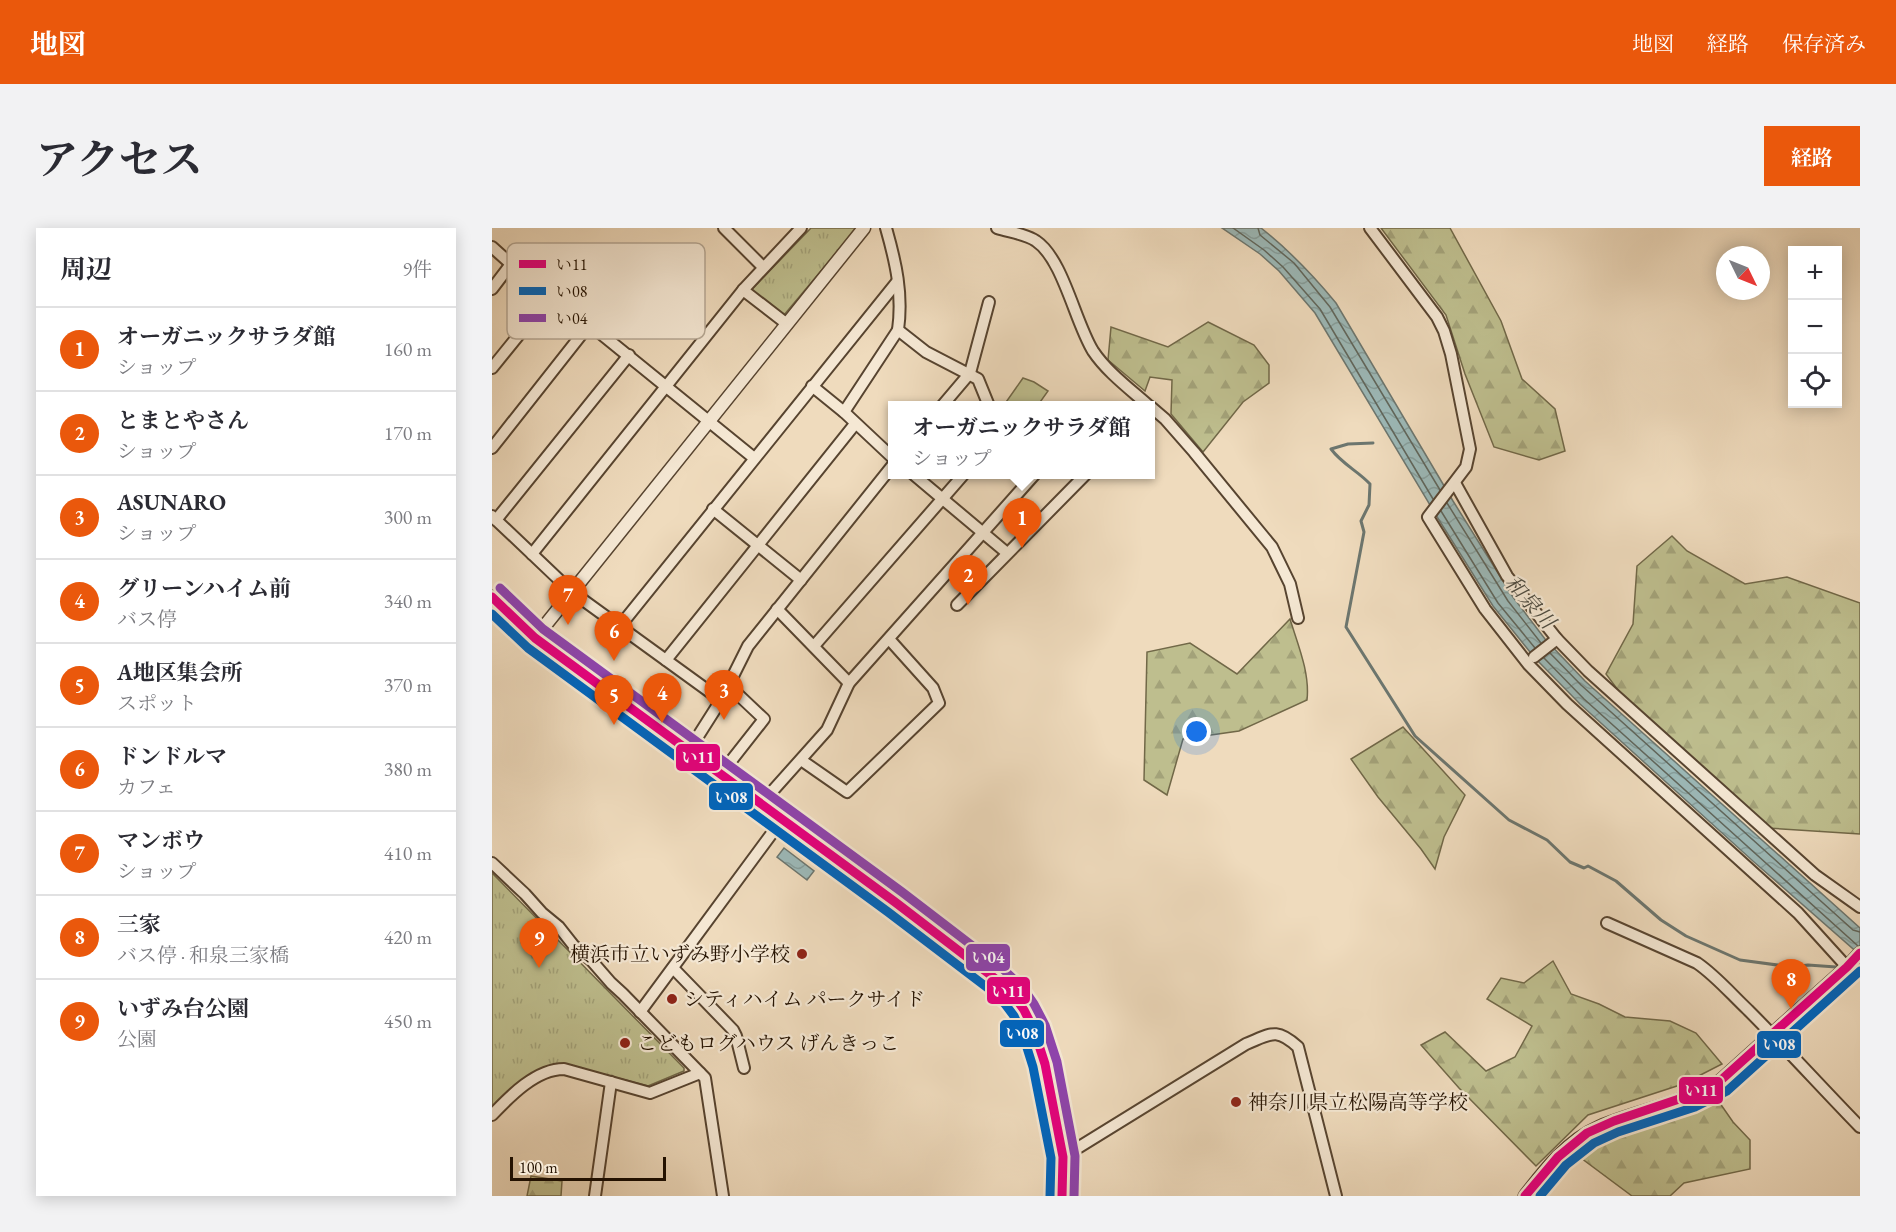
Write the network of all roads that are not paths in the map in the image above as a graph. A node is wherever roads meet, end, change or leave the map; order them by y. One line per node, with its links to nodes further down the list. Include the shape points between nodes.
1 (724, 228): 9 (street)
2 (801, 228): 9 (street)
3 (864, 228): 15 (street)
4 (886, 228): 11 (street, via 896,261)
5 (997, 228): 29 (street, via 1036,240 1048,252 1093,350)
6 (1370, 228): 42 (street, via 1444,331 1470,449 1466,467)
7 (492, 247): 8 (street)
8 (507, 260)
9 (763, 267): 13 (street)
10 (507, 269): 12 (street)
11 (897, 282): 16 (street, via 901,299); 26 (street)
12 (492, 289)
13 (742, 290): 15 (street); 17 (street)
14 (989, 302): 24 (street)
15 (787, 324): 32 (street)
16 (898, 330): 24 (street, via 926,352); 31 (street)
17 (705, 337)
18 (516, 339): 23 (street)
19 (578, 339): 34 (street)
20 (608, 339): 22 (street)
21 (704, 339): 25 (street)
22 (629, 355): 25 (street); 45 (street)
23 (492, 368)
24 (970, 373): 27 (street); 28 (street, via 978,378)
25 (667, 386): 32 (street); 49 (street)
26 (812, 386): 31 (street); 36 (street)
27 (946, 401)
28 (987, 401)
29 (1145, 401)
30 (1155, 410): 55 (street, via 1272,547 1290,584)
31 (844, 412): 33 (street)
32 (710, 421): 36 (street); 51 (street)
33 (855, 424): 35 (street); 47 (street)
34 (492, 448)
35 (888, 454)
36 (754, 458): 44 (street)
37 (888, 471): 50 (street)
38 (919, 479): 43 (street)
39 (960, 479): 43 (street)
40 (1031, 479): 46 (street)
41 (1081, 479): 48 (street)
42 (1450, 489): 59 (street); 75 (street, via 1428,517 1485,609 1528,664 1798,913)
43 (944, 499): 46 (street); 60 (street)
44 (713, 509): 47 (street); 56 (street)
45 (494, 518): 49 (street)
46 (984, 533): 48 (street); 58 (street)
47 (759, 545): 50 (street); 62 (street)
48 (1007, 553): 53 (street)
49 (532, 554): 51 (street)
50 (801, 580): 54 (street)
51 (572, 592): 56 (street); 57 (street)
52 (492, 597): 57 (street)
53 (957, 605)
54 (777, 609): 60 (street); 64 (street, via 748,646)
55 (1298, 618)
56 (620, 626): 62 (street)
57 (535, 638): 66 (street)
58 (889, 639): 63 (street); 67 (street, via 933,688 939,703 847,792)
59 (1553, 641): 61 (street); 72 (street, via 1815,875)
60 (814, 646): 63 (street)
61 (1534, 657)
62 (666, 660): 65 (street)
63 (849, 683): 67 (street, via 827,730)
64 (729, 686): 65 (street); 68 (street, via 764,719)
65 (721, 700): 66 (street)
66 (688, 752): 68 (street)
67 (801, 760): 69 (street)
68 (720, 775): 69 (street)
69 (760, 805): 70 (street)
70 (781, 820): 76 (street); 84 (street, via 895,902 1014,996 1034,1030 1045,1064)
71 (492, 863): 77 (street)
72 (1860, 907)
73 (1607, 923): 78 (street, via 1697,963)
74 (1859, 954): 75 (street)
75 (1847, 967): 78 (street)
76 (673, 968): 77 (street); 79 (street, via 733,1030)
77 (640, 1012): 80 (street)
78 (1772, 1034): 83 (street); 89 (street, via 1720,1081 1702,1092 1598,1128 1581,1138 1551,1162)
79 (744, 1068)
80 (700, 1073): 81 (street, via 650,1093); 86 (street, via 705,1078)
81 (611, 1082): 82 (street, via 553,1069 521,1087); 85 (street)
82 (492, 1115)
83 (1860, 1127)
84 (1063, 1157): 87 (street); 88 (street, via 1246,1044 1272,1034 1285,1036 1298,1047)
85 (595, 1196)
86 (723, 1196)
87 (1062, 1196)
88 (1336, 1196)
89 (1525, 1196)

